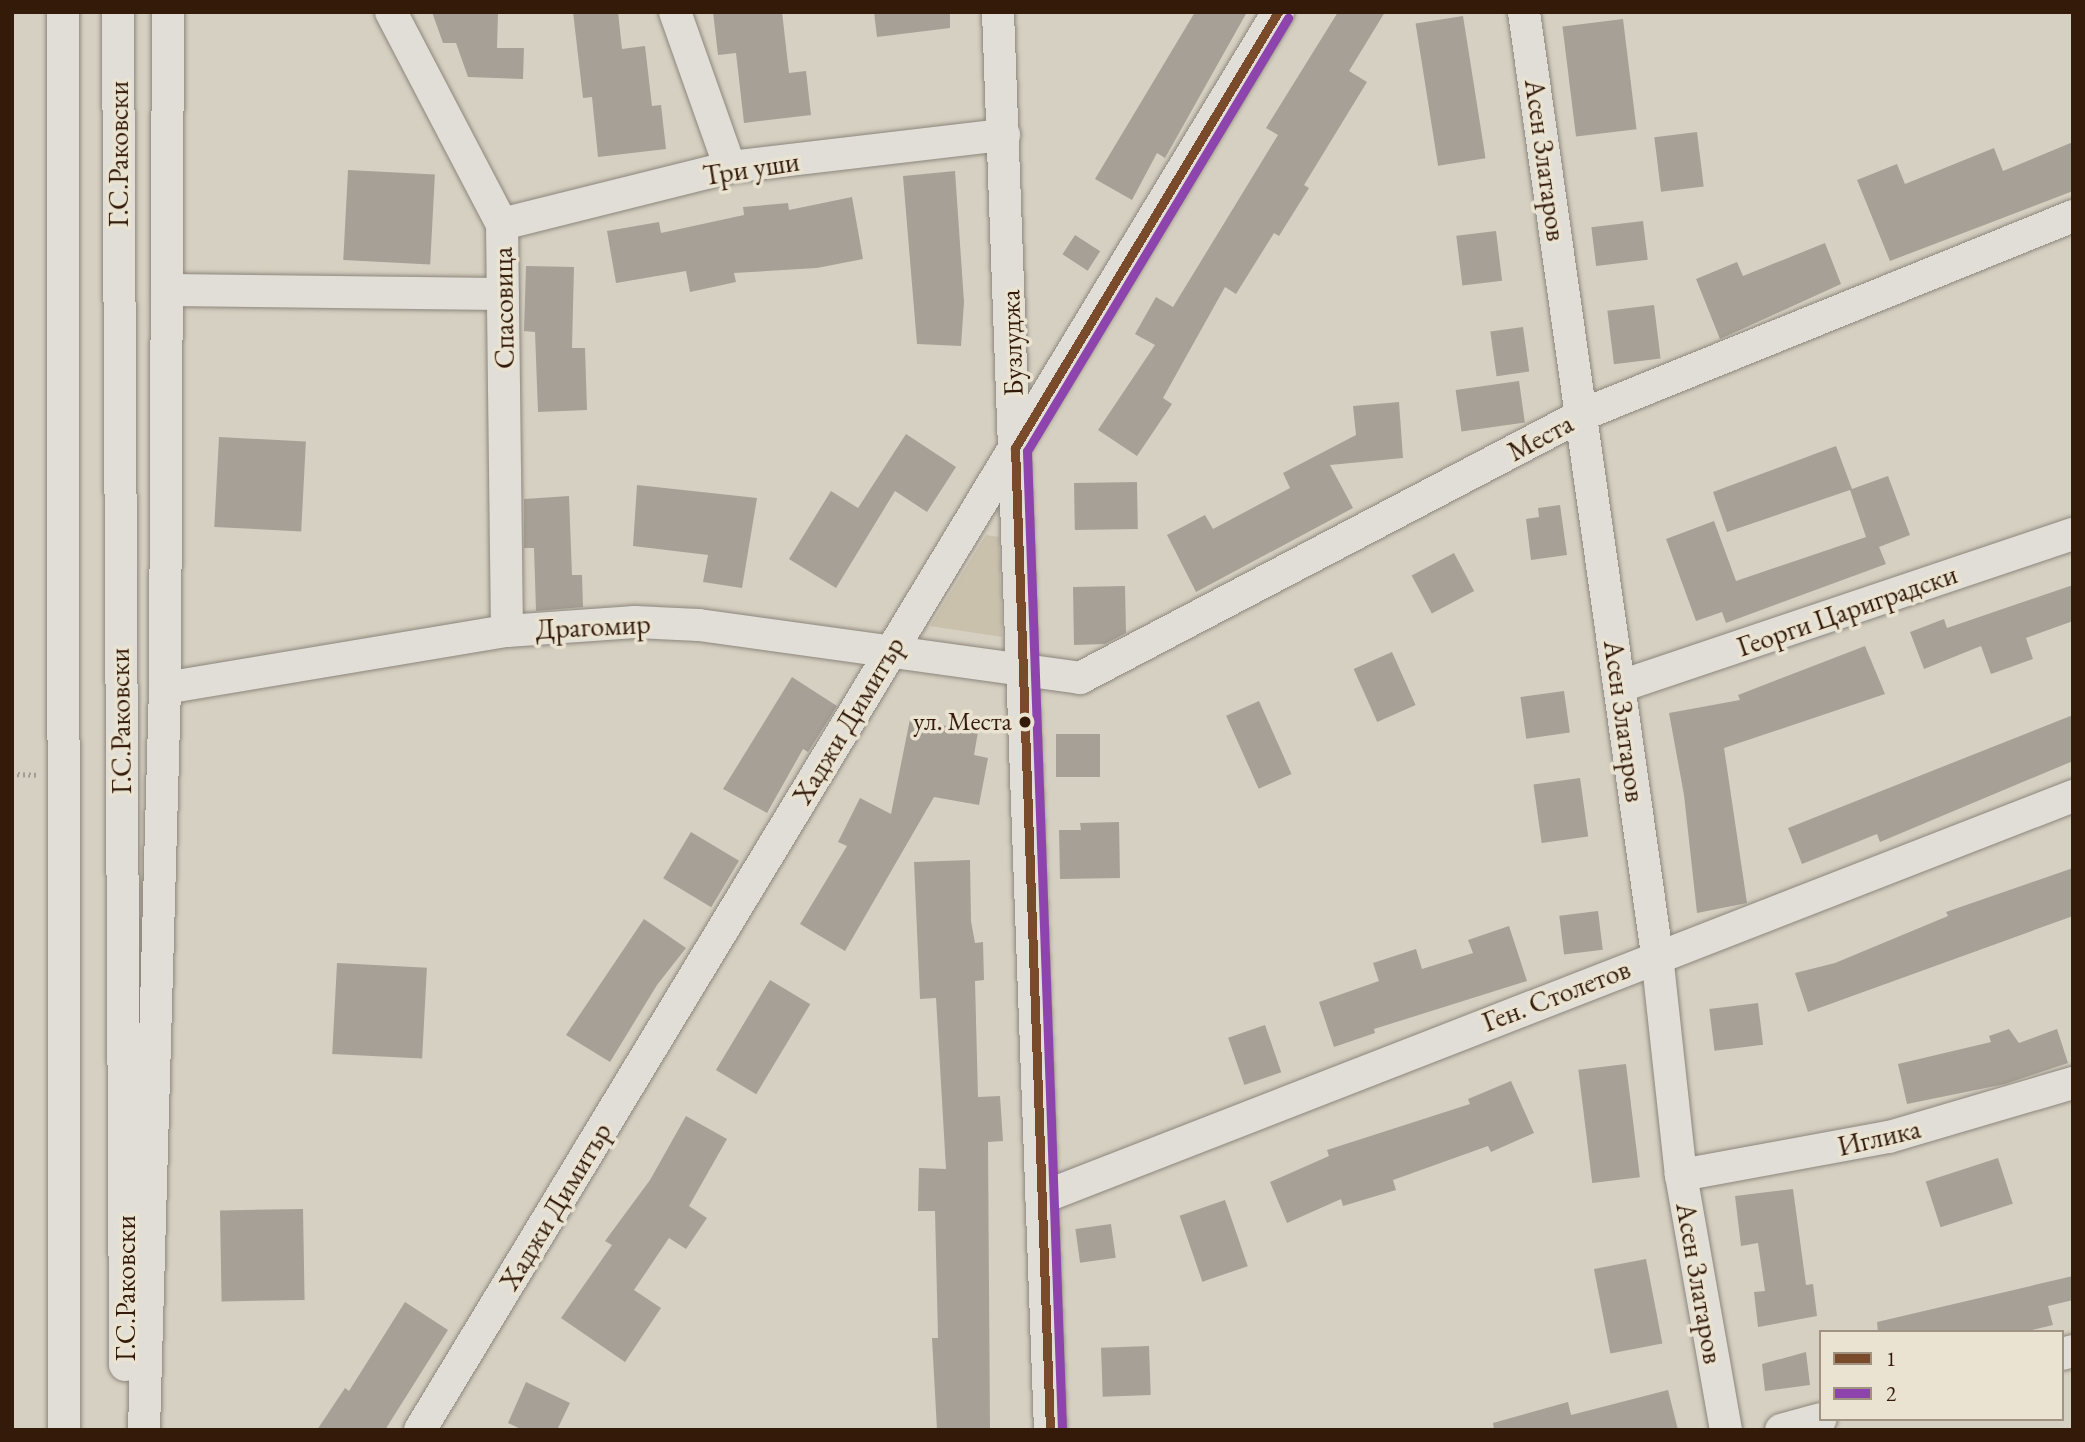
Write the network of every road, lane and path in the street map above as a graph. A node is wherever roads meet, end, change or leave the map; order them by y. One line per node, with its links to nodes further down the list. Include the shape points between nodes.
1 (63, 12): 31 (street, Г.С.Раковски)
2 (118, 12): 32 (street, Г.С.Раковски)
3 (168, 12): 13 (street)
4 (391, 12): 12 (street, Спасовица)
5 (675, 12): 10 (street)
6 (998, 12): 9 (street, Бузлуджа)
7 (1278, 12): 16 (street, Хаджи Димитър)
8 (1524, 12): 15 (street, Асен Златаров)
9 (1004, 135): 10 (street, Три уши); 16 (street, Бузлуджа)
10 (730, 167): 12 (street, Три уши)
11 (2073, 216): 15 (street, Места)
12 (502, 224): 14 (street, Спасовица)
13 (167, 290): 14 (street); 22 (street)
14 (503, 294): 18 (street, Спасовица)
15 (1584, 415): 20 (street, Места, via 1080,678); 21 (street, Асен Златаров)
16 (1015, 447): 19 (street, Хаджи Димитър); 20 (street, Бузлуджа)
17 (2073, 534): 21 (street, Георги Цариградски)
18 (507, 631): 19 (street, Драгомир, via 635,622 699,625); 22 (street, Драгомир)
19 (890, 651): 20 (street, Драгомир); 34 (street, Хаджи Димитър)
20 (1022, 669): 29 (street, Бузлуджа)
21 (1621, 686): 26 (street, Асен Златаров)
22 (165, 688): 33 (street)
23 (12, 774): 24 (path)
24 (23, 774)
25 (2073, 796): 26 (street, Ген. Столетов)
26 (1657, 955): 28 (street, Асен Златаров); 29 (street, Ген. Столетов)
27 (2073, 1083): 28 (street, Иглика, via 1889,1137)
28 (1681, 1175): 36 (street, Асен Златаров)
29 (1041, 1198): 35 (street, Бузлуджа)
30 (1819, 1420): 37 (street)
31 (64, 1430)
32 (126, 1430)
33 (144, 1430)
34 (420, 1430)
35 (1050, 1430)
36 (1726, 1430)
37 (1781, 1430)

